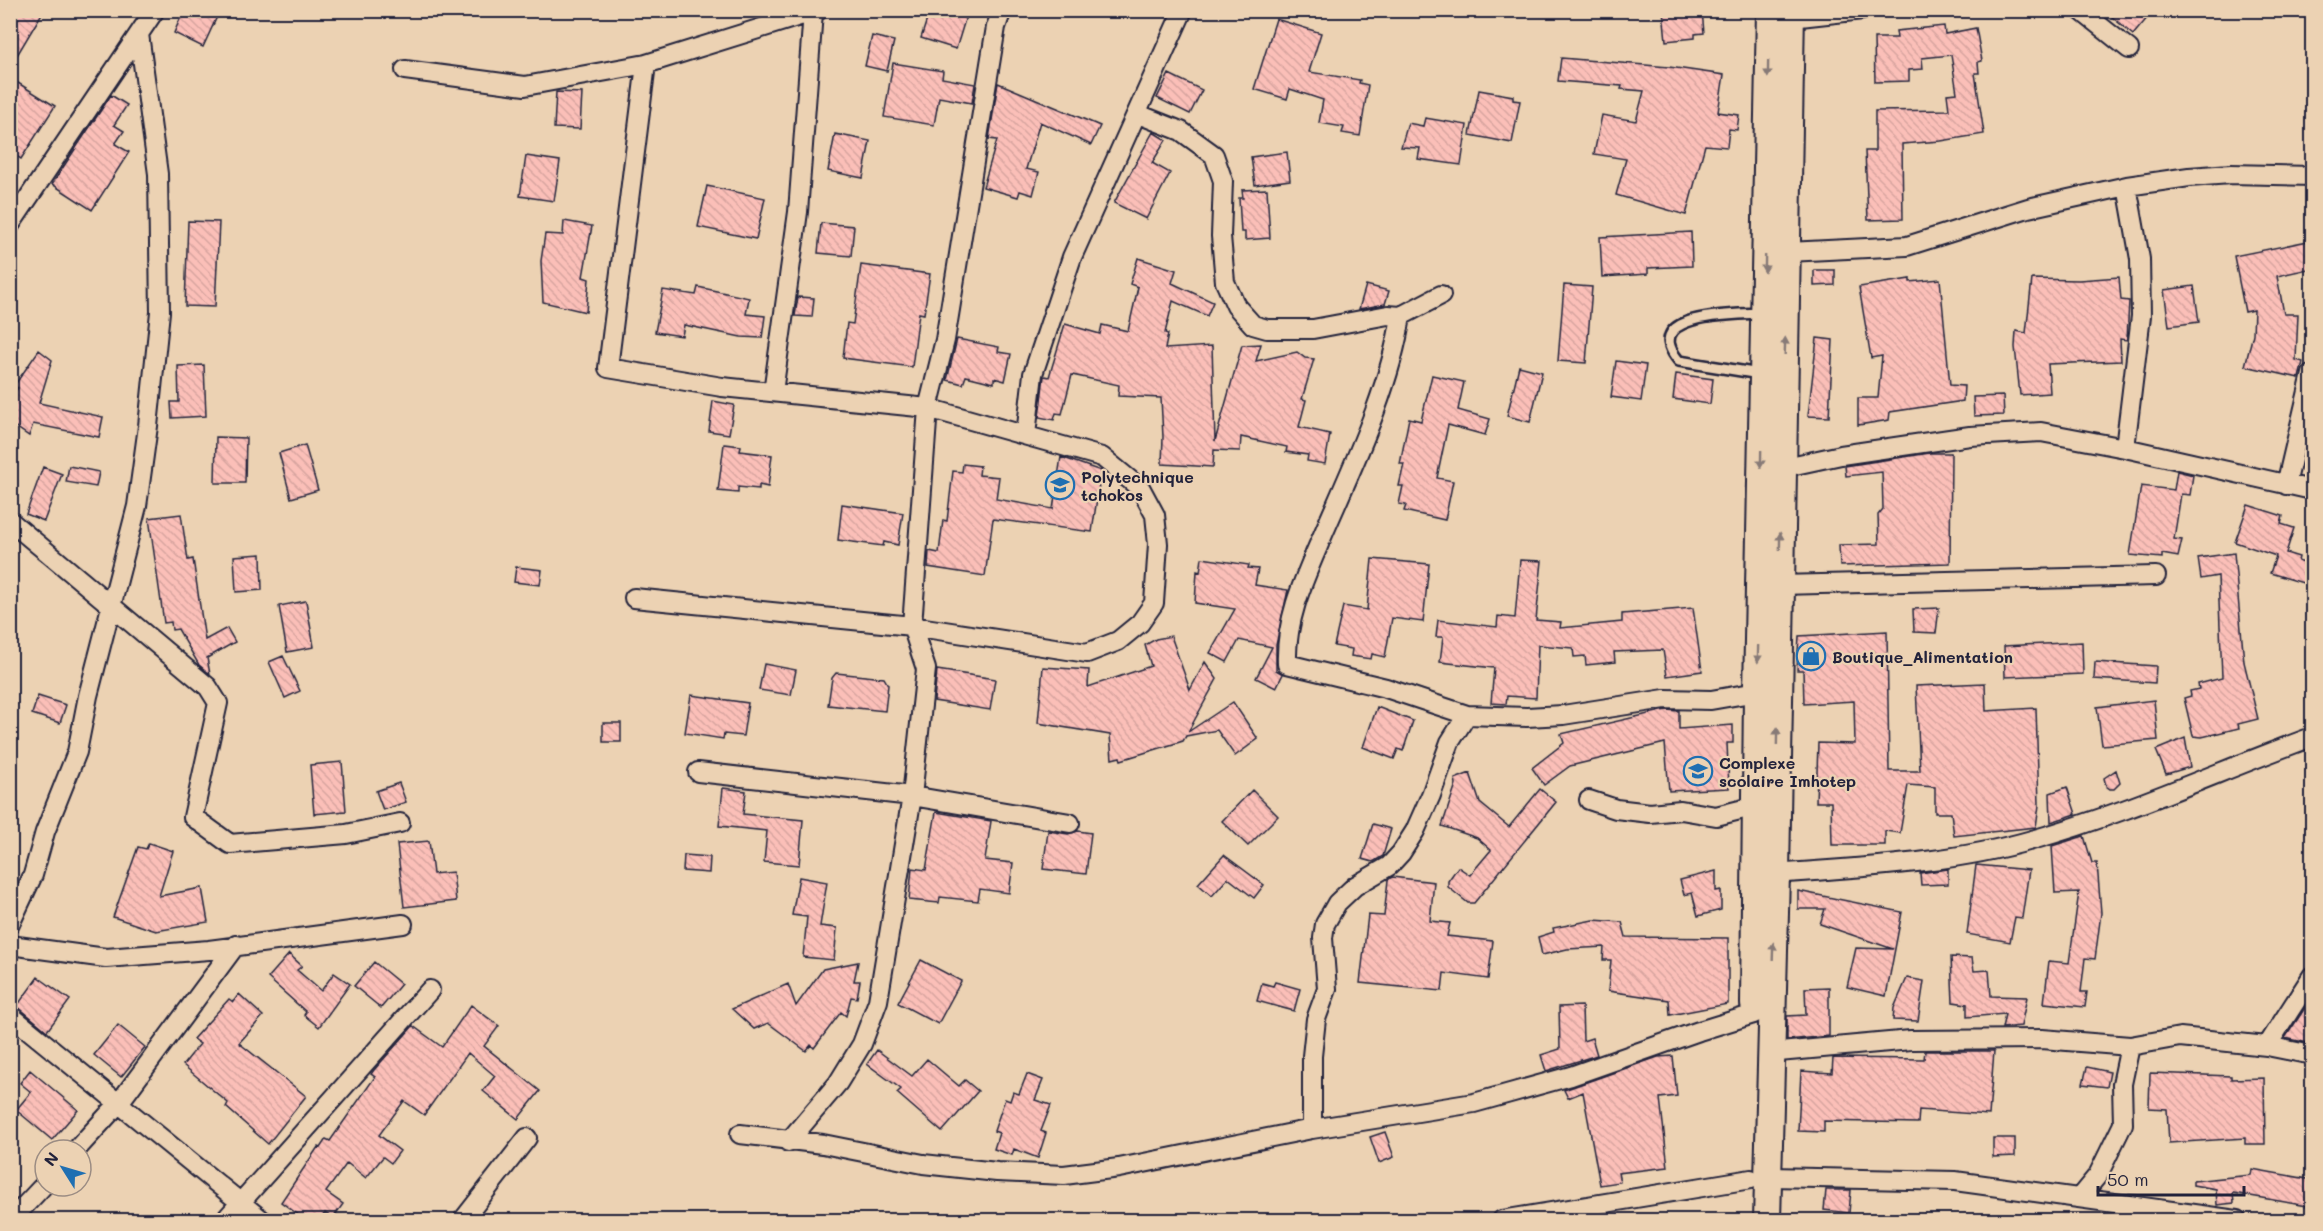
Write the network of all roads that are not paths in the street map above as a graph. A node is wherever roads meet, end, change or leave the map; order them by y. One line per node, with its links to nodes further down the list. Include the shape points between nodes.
1 (155, 10): 8 (street)
2 (1002, 10): 23 (street, via 996,27 945,340)
3 (1183, 10): 12 (street)
4 (1863, 10): 7 (street)
5 (2080, 10): 9 (street)
6 (816, 11): 10 (street); 22 (street, via 798,212)
7 (1784, 13): 16 (main road); 18 (main road, one-way to 18)
8 (139, 34): 15 (street); 33 (street, via 158,174 160,312 136,506)
9 (2129, 49)
10 (646, 64): 11 (street, via 525,86); 22 (street, via 608,368)
11 (405, 70)
12 (1137, 114): 19 (street, via 1181,131 1214,155 1223,181 1221,236 1225,282 1236,306 1254,324 1267,329 1313,329); 24 (street, via 1091,211 1062,286 1033,374)
13 (2313, 176): 14 (street, via 2231,174)
14 (2127, 186): 16 (street, via 2028,208 1907,246); 25 (street, via 2140,258 2141,316)
15 (10, 225)
16 (1788, 252): 26 (main road, one-way to 16)
17 (1441, 295): 19 (street)
18 (1764, 312): 21 (main road); 21 (lane, via 1685,320 1673,328 1670,337 1670,351 1679,361)
19 (1401, 316): 36 (street, via 1397,344 1374,413 1299,591 1286,643 1287,664 1386,688)
20 (2313, 374): 27 (street)
21 (1763, 375): 35 (main road, one-way to 35)
22 (773, 392): 23 (street)
23 (928, 408): 24 (street); 34 (street)
24 (1026, 435): 34 (street, via 1102,457 1141,489 1155,515 1158,544 1154,603 1140,623 1118,641 1086,653)
25 (2125, 448): 26 (street, via 2041,432 2008,433 1841,455); 27 (street)
26 (1781, 468): 31 (main road, one-way to 26)
27 (2286, 485): 28 (street)
28 (2313, 490)
29 (10, 521): 33 (street)
30 (2157, 576): 31 (street)
31 (1779, 585): 44 (main road, one-way to 31)
32 (634, 598): 34 (street)
33 (112, 607): 42 (street, via 208,687 218,703 193,817 230,844 346,834); 45 (street, via 77,752 45,832 33,875)
34 (912, 626): 39 (street, via 927,669)
35 (1757, 692): 36 (street, via 1711,700 1665,699 1563,715); 41 (main road)
36 (1467, 715): 58 (street, via 1450,742 1427,804 1401,853 1389,866 1354,886 1337,903 1325,924 1327,989 1316,1018)
37 (2313, 737): 44 (street, via 2141,804 2030,841 1926,861)
38 (698, 772): 39 (street)
39 (912, 796): 43 (street); 62 (street, via 878,1001 862,1044 838,1083)
40 (1589, 800): 41 (street, via 1616,809 1650,813 1681,810 1716,816)
41 (1756, 806): 51 (main road)
42 (400, 823)
43 (1070, 823)
44 (1776, 874): 55 (main road, one-way to 44)
45 (10, 924)
46 (403, 924): 48 (street)
47 (10, 945): 48 (street, via 106,958)
48 (236, 945): 57 (street)
49 (2313, 976): 54 (street)
50 (430, 990): 66 (street)
51 (1754, 1014): 58 (street, via 1532,1088 1474,1103); 63 (main road)
52 (10, 1015): 57 (street)
53 (2130, 1046): 54 (street, via 2180,1037); 55 (street, via 2043,1040 1911,1040); 65 (street, via 2122,1083 2123,1124 2098,1175)
54 (2267, 1046): 56 (street)
55 (1769, 1053): 63 (main road)
56 (2313, 1055)
57 (119, 1103): 60 (street); 66 (street)
58 (1312, 1129): 62 (street, via 1119,1168 1064,1175 923,1164 834,1146)
59 (740, 1134): 62 (street)
60 (87, 1138)
61 (527, 1138): 70 (street)
62 (788, 1142)
63 (1759, 1178): 65 (street, via 1955,1181); 71 (street); 72 (main road); 73 (main road)
64 (33, 1197): 67 (street)
65 (2079, 1198): 74 (street)
66 (241, 1202): 68 (street); 69 (street)
67 (11, 1221)
68 (225, 1221)
69 (262, 1221)
70 (464, 1221)
71 (1502, 1221)
72 (1750, 1221)
73 (1767, 1221)
74 (2237, 1221)

